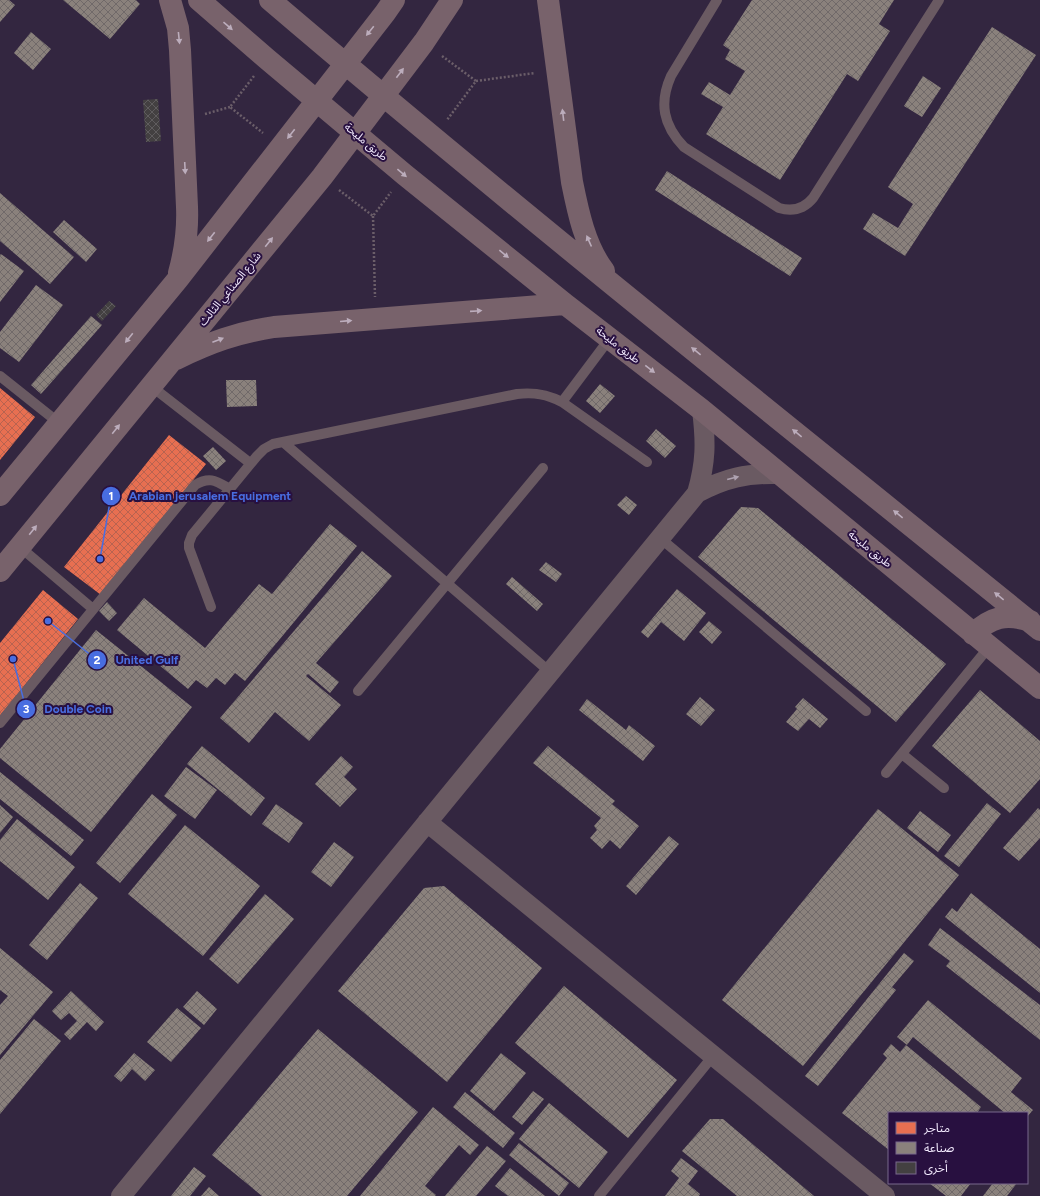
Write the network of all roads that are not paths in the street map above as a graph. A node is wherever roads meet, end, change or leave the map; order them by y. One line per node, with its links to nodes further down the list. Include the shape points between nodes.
1 (170, 0): 13 (main road, one-way to 13, via 178,28 180,50 188,225)
2 (199, 0): 11 (main road, طريق مليحة, one-way to 11)
3 (270, 0): 9 (main road)
4 (394, 0): 9 (main road, one-way to 9)
5 (452, 0): 10 (main road, شارع الصناعي الثالث, one-way to 5)
6 (548, 0): 14 (main road, one-way to 6, via 600,265 578,211)
7 (717, 0): 8 (lane, via 666,88 664,101 668,126 684,147 779,208 787,210 802,207 813,198)
8 (939, 0)
9 (344, 63): 10 (main road); 11 (main road)
10 (383, 96): 12 (main road, شارع الصناعي الثالث); 14 (main road)
11 (316, 101): 12 (main road, طريق مليحة); 13 (main road, one-way to 13)
12 (355, 133): 15 (main road, طريق مليحة, one-way to 15); 17 (main road, شارع الصناعي الثالث, one-way to 12)
13 (178, 279): 22 (main road, one-way to 22)
14 (616, 286): 37 (main road, one-way to 14)
15 (565, 304): 16 (main road, طريق مليحة); 17 (main road, one-way to 15, via 222,339 274,327)
16 (610, 338): 20 (lane); 21 (main road, طريق مليحة, one-way to 21)
17 (170, 362): 19 (main road, شارع الصناعي الثالث)
18 (0, 376): 22 (lane)
19 (151, 386): 25 (lane); 32 (main road, شارع الصناعي الثالث, one-way to 19)
20 (562, 402): 23 (lane, via 540,393 523,394); 24 (lane)
21 (702, 410): 27 (main road, طريق مليحة); 29 (street, via 705,453)
22 (59, 423): 30 (main road)
23 (283, 442): 25 (lane, via 264,449); 34 (lane)
24 (647, 462)
25 (250, 463): 28 (lane)
26 (543, 468): 34 (lane)
27 (779, 474): 29 (street, one-way to 27, via 712,485 744,475); 38 (main road, طريق مليحة)
28 (230, 489): 35 (lane, via 192,535 189,543); 36 (lane, via 209,480 196,485)
29 (697, 493): 31 (street)
30 (0, 495)
31 (660, 538): 39 (street); 42 (lane)
32 (20, 547): 33 (main road, شارع الصناعي الثالث); 36 (lane)
33 (0, 571)
34 (447, 583): 39 (lane); 41 (lane)
35 (211, 607)
36 (93, 609): 43 (lane)
37 (1035, 625): 38 (main road, via 1018,617 993,620 982,625)
38 (981, 640): 40 (main road, طريق مليحة); 44 (lane)
39 (550, 672): 47 (street)
40 (1040, 688)
41 (358, 691)
42 (866, 711)
43 (0, 723)
44 (902, 754): 45 (lane); 46 (lane)
45 (886, 773)
46 (944, 788)
47 (427, 822): 48 (street); 49 (street)
48 (713, 1056): 50 (lane); 51 (street)
49 (121, 1196)
50 (599, 1196)
51 (885, 1196)

